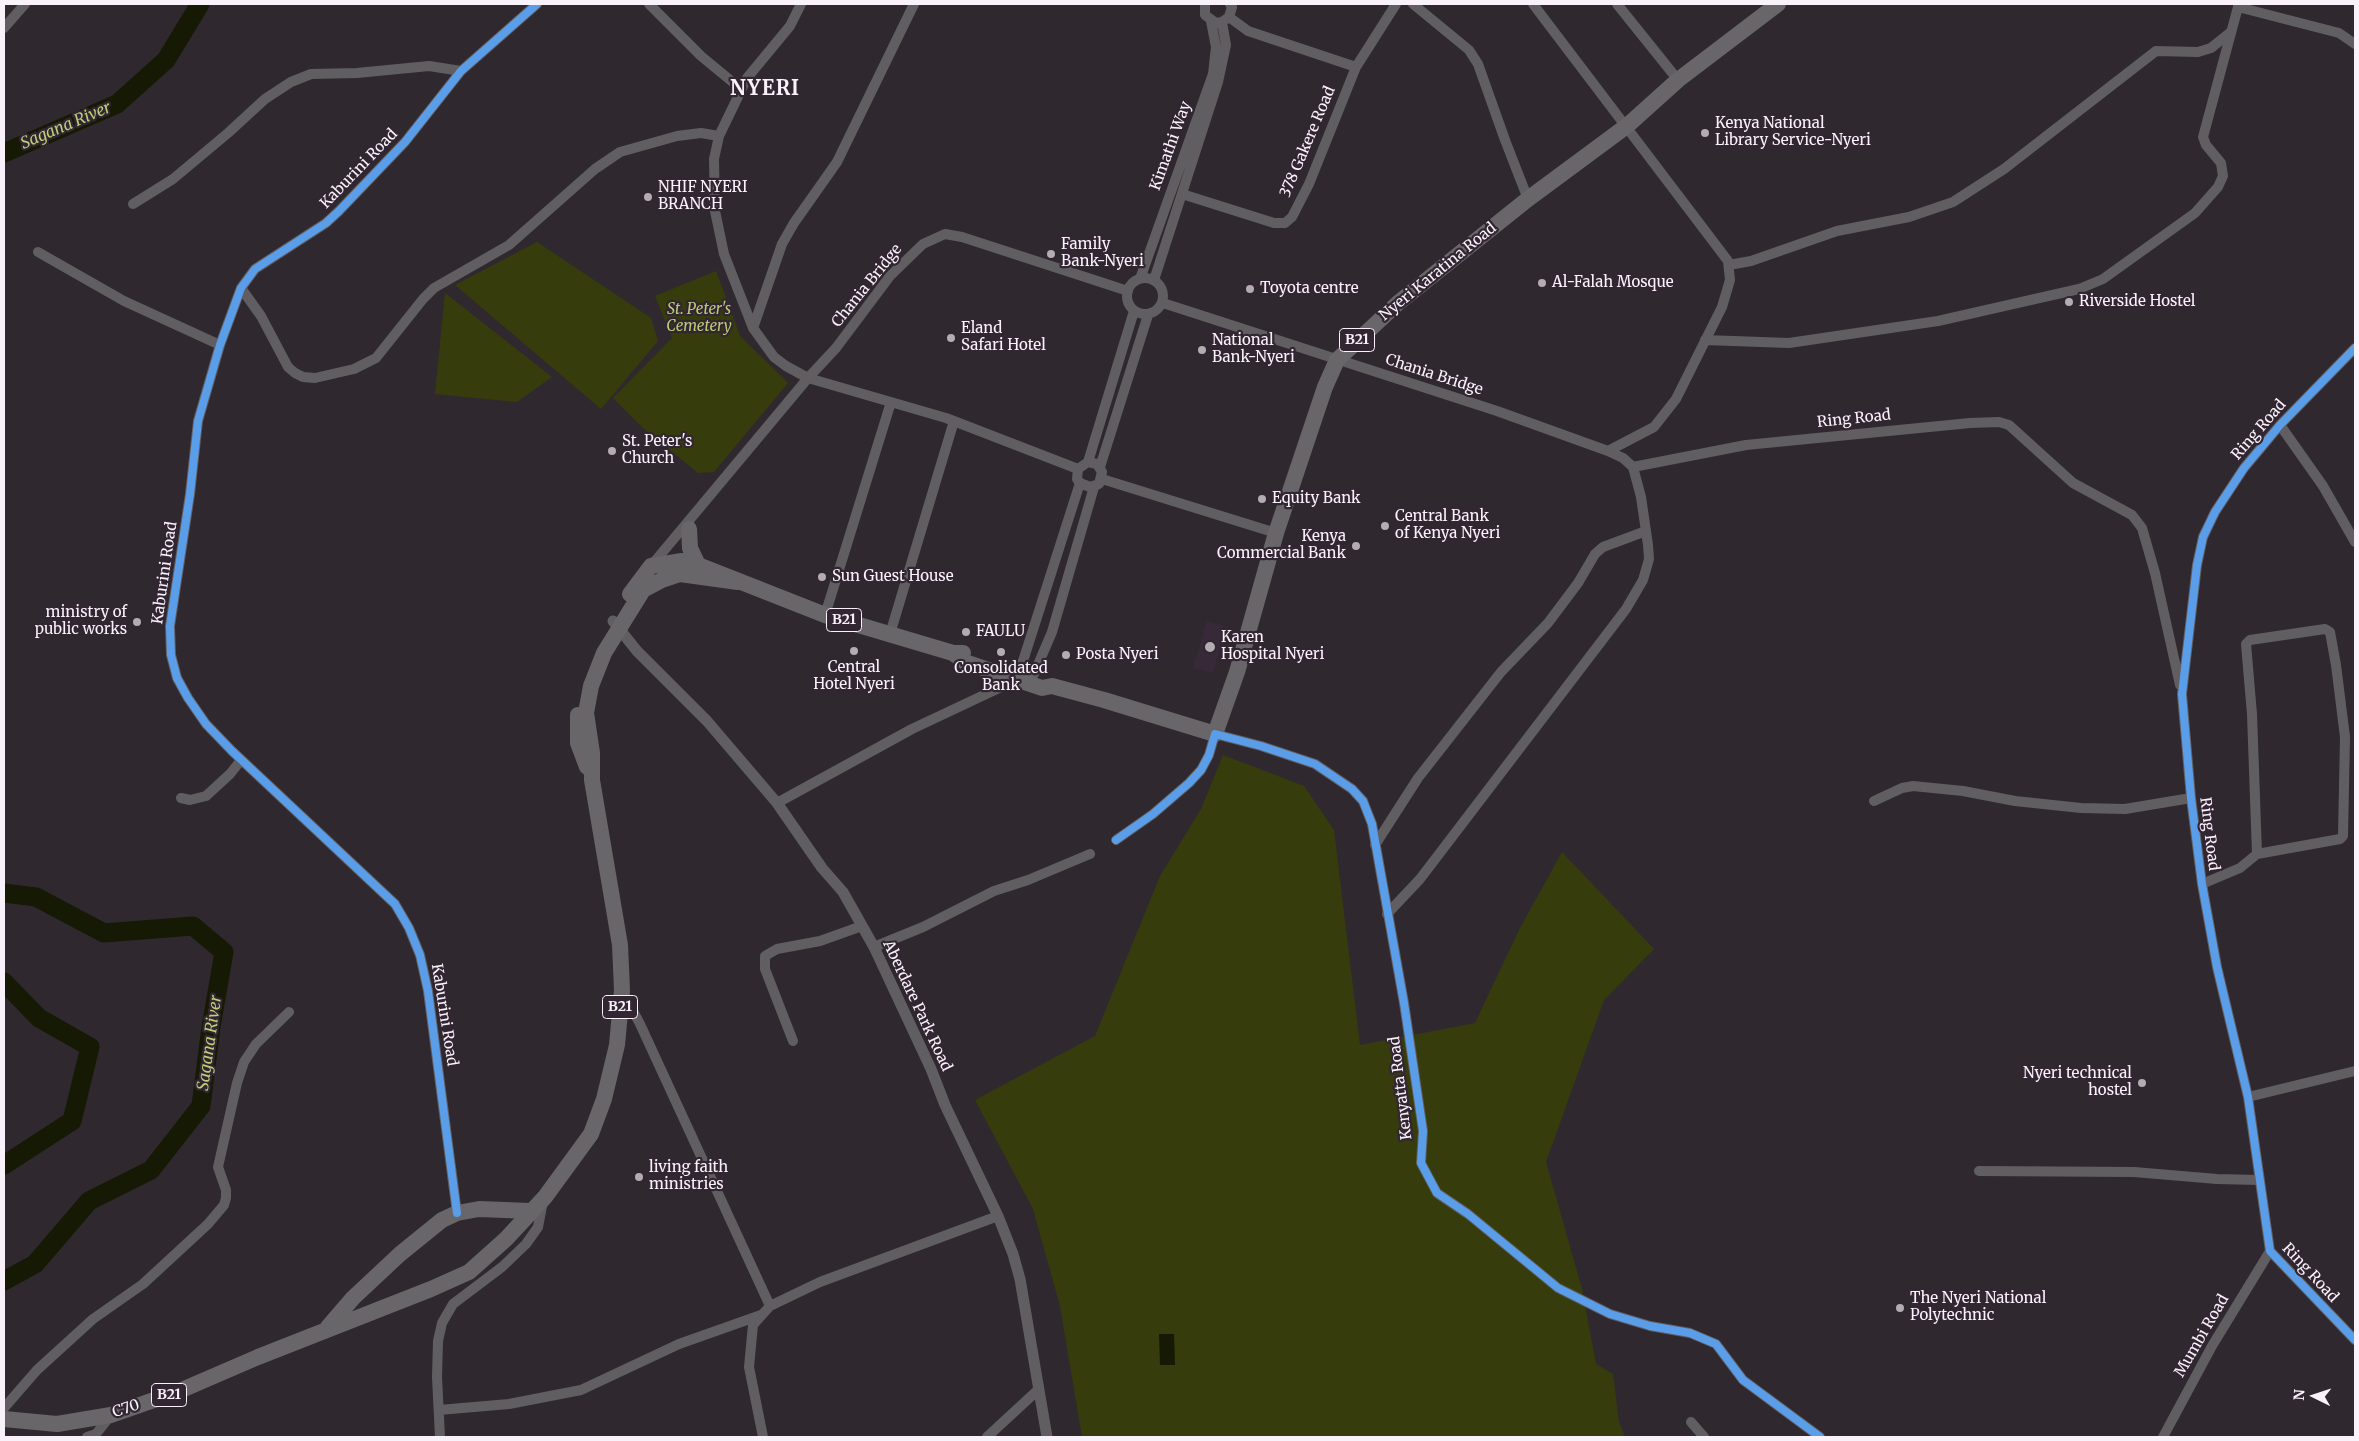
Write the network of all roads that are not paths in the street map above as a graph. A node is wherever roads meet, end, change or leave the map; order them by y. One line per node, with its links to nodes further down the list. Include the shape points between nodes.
1 (25, 4): 16 (street)
2 (537, 4): 20 (street, Kaburini Road)
3 (649, 4): 22 (street, via 701,56)
4 (801, 4): 22 (street, via 790,26)
5 (914, 4): 37 (street, via 837,162 782,244)
6 (1204, 4): 15 (street, Kimathi Way, via 1205,15)
7 (1396, 4): 19 (street, 378 Gakere Road)
8 (1413, 4): 26 (street, via 1469,50 1478,64)
9 (1534, 4): 23 (street)
10 (1617, 4): 21 (street)
11 (1778, 4): 21 (highway, Nyeri Karatina Road / B21)
12 (1232, 5): 14 (street)
13 (2238, 6): 17 (street); 18 (street, via 2339,33)
14 (1225, 20): 15 (street); 19 (street, via 1248,31); 25 (street, Kimathi Way, via 1226,45 1222,68)
15 (1211, 21): 30 (street, Kimathi Way, via 1216,47 1213,74)
16 (4, 28)
17 (2231, 32): 29 (street, via 2210,48 2198,52 2156,51 2004,168 1953,202 1909,217 1837,231 1751,262); 38 (street, via 2203,137 2221,164 2223,176 2218,187 2194,213 2103,279 2079,289 1938,321 1789,343)
18 (2355, 44)
19 (1356, 67): 25 (street, 378 Gakere Road, via 1309,184 1292,217 1285,223 1274,223)
20 (461, 71): 27 (street, via 429,66 311,74 291,82 265,100 173,179); 32 (street, Kaburini Road, via 405,142 339,212 255,269)
21 (1678, 80): 23 (highway, Nyeri Karatina Road / B21)
22 (741, 89): 24 (street)
23 (1628, 125): 26 (highway, Nyeri Karatina Road / B21); 29 (street)
24 (719, 136): 32 (street, via 677,136 620,152 595,169 509,244 485,261 434,288 376,358 354,369 315,378 295,373 288,367 261,316); 37 (street, via 714,159 715,211 724,254)
25 (1182, 194): 31 (street, Kimathi Way)
26 (1528, 199): 41 (highway, Nyeri Karatina Road / B21, via 1398,303)
27 (133, 204)
28 (38, 252): 39 (street, via 124,301)
29 (1729, 266): 38 (street, via 1730,280 1722,308)
30 (1140, 279): 31 (street); 33 (street)
31 (1154, 280): 34 (street, via 1161,287)
32 (241, 288): 39 (street, Kaburini Road)
33 (1128, 291): 35 (street, via 1128,302); 42 (street, Chania Bridge, via 945,234 909,255 836,348)
34 (1163, 303): 36 (street); 41 (street, Chania Bridge)
35 (1134, 311): 36 (street); 47 (street)
36 (1148, 315): 48 (street)
37 (753, 328): 42 (street, via 774,357)
38 (1706, 340): 46 (street, via 1676,399 1654,427)
39 (220, 345): 69 (street, Kaburini Road, via 198,421 170,626 171,655 177,678 188,698 206,724)
40 (2355, 348): 45 (street, Ring Road)
41 (1336, 360): 46 (street, Chania Bridge, via 1497,411); 57 (highway, Nyeri Karatina Road / B21)
42 (808, 378): 43 (street); 49 (street, Chania Bridge)
43 (891, 402): 44 (street); 63 (street)
44 (954, 421): 51 (street); 65 (street)
45 (2280, 425): 58 (street, via 2323,486); 67 (street, Ring Road, via 2225,495 2203,537)
46 (1608, 451): 50 (street, Chania Bridge, via 1623,458)
47 (1088, 462): 48 (street); 51 (street)
48 (1100, 467): 52 (street)
49 (735, 468): 55 (street, Chania Bridge); 59 (street, Chania Bridge, via 712,492)
50 (1633, 468): 56 (street); 67 (street, Ring Road, via 1746,446 1970,423 2009,425 2072,483 2132,515 2142,528)
51 (1078, 469): 53 (street)
52 (1102, 479): 54 (street); 57 (street)
53 (1080, 483): 54 (street); 66 (street)
54 (1094, 487): 66 (street, via 1052,632)
55 (689, 529): 59 (street, Chania Bridge); 60 (highway, via 690,548)
56 (1646, 531): 75 (street, via 1602,548 1595,554 1548,623 1501,672 1418,778); 79 (street, via 1649,559 1643,580 1626,609 1420,879)
57 (1276, 533): 68 (highway, Nyeri Karatina Road / B21, via 1237,672)
58 (2355, 542)
59 (657, 565): 60 (highway, B21, via 682,561); 62 (street, Chania Bridge); 64 (highway, B21)
60 (698, 565): 61 (highway, B21)
61 (738, 582): 62 (highway, B21, via 680,574); 63 (highway, B21)
62 (643, 590): 64 (highway, B21)
63 (825, 615): 65 (highway, B21)
64 (613, 630): 73 (street, Aberdare Park Road, via 707,721); 82 (highway, B21, via 587,698 586,713 592,780 620,945)
65 (890, 634): 66 (highway, B21, via 953,653 965,662)
66 (1017, 678): 68 (highway, B21, via 1042,688 1052,686); 73 (street, via 912,729)
67 (2182, 694): 71 (street, Ring Road)
68 (1215, 734): 74 (street, via 1202,770 1190,783); 75 (street, Kenyatta Road, via 1315,764 1342,781 1363,801 1372,824)
69 (241, 760): 70 (street, via 206,796 190,800); 91 (street, Kaburini Road, via 395,904 409,928 420,955 428,991)
70 (181, 798)
71 (2191, 798): 72 (street, via 2125,809 2081,808 1913,786); 78 (street, Ring Road)
72 (1874, 801)
73 (777, 802): 80 (street, Aberdare Park Road, via 822,868 843,892)
74 (1116, 840)
75 (1375, 845): 79 (street, Kenyatta Road)
76 (1090, 854): 81 (street, via 994,891 923,927)
77 (2257, 854): 77 (street, via 2246,644 2250,640 2325,629 2330,632 2345,737 2344,833 2340,839); 78 (street, via 2240,868)
78 (2202, 884): 86 (street, Ring Road, via 2217,967)
79 (1387, 914): 110 (street, Kenyatta Road, via 1423,1131 1421,1164 1437,1193 1468,1214 1558,1288 1610,1314 1690,1333 1716,1344 1743,1380)
80 (862, 926): 81 (street, Aberdare Park Road); 84 (street, via 820,940 777,949 765,956 766,968)
81 (874, 946): 92 (street, Aberdare Park Road)
82 (622, 990): 89 (highway, B21, via 617,1045 604,1099 591,1134); 94 (street)
83 (289, 1012): 99 (street, via 256,1044 244,1062 218,1167 226,1190 224,1205 149,1278 93,1319 37,1370)
84 (793, 1041)
85 (2355, 1071): 86 (street)
86 (2248, 1097): 88 (street, Ring Road)
87 (1979, 1171): 88 (street, via 2134,1172)
88 (2259, 1180): 93 (street, Ring Road)
89 (545, 1198): 90 (highway, B21); 100 (street, via 538,1227 531,1238 502,1267 453,1304 442,1322 438,1341)
90 (530, 1211): 91 (highway, B21, via 479,1209); 96 (highway, B21, via 506,1239 469,1272)
91 (457, 1214): 96 (highway, B21, via 431,1227 400,1254 353,1298)
92 (998, 1216): 94 (street, via 820,1282); 98 (street, Aberdare Park Road, via 1020,1279)
93 (2270, 1251): 97 (street, Ring Road); 111 (street, Mumbi Road)
94 (770, 1306): 95 (street)
95 (762, 1315): 100 (street, via 679,1344 581,1390 509,1404); 106 (street, via 753,1325 749,1367)
96 (325, 1331): 101 (highway, C70 / B21, via 177,1392)
97 (2355, 1340)
98 (1039, 1389): 107 (street); 108 (street, Aberdare Park Road)
99 (4, 1408)
100 (439, 1410): 105 (street)
101 (111, 1414): 102 (highway, C70 / B21, via 57,1424); 104 (street, via 96,1434)
102 (4, 1420)
103 (1691, 1422): 109 (street)
104 (87, 1437)
105 (440, 1437)
106 (763, 1437)
107 (987, 1437)
108 (1047, 1437)
109 (1704, 1437)
110 (1820, 1437)
111 (2162, 1437)

